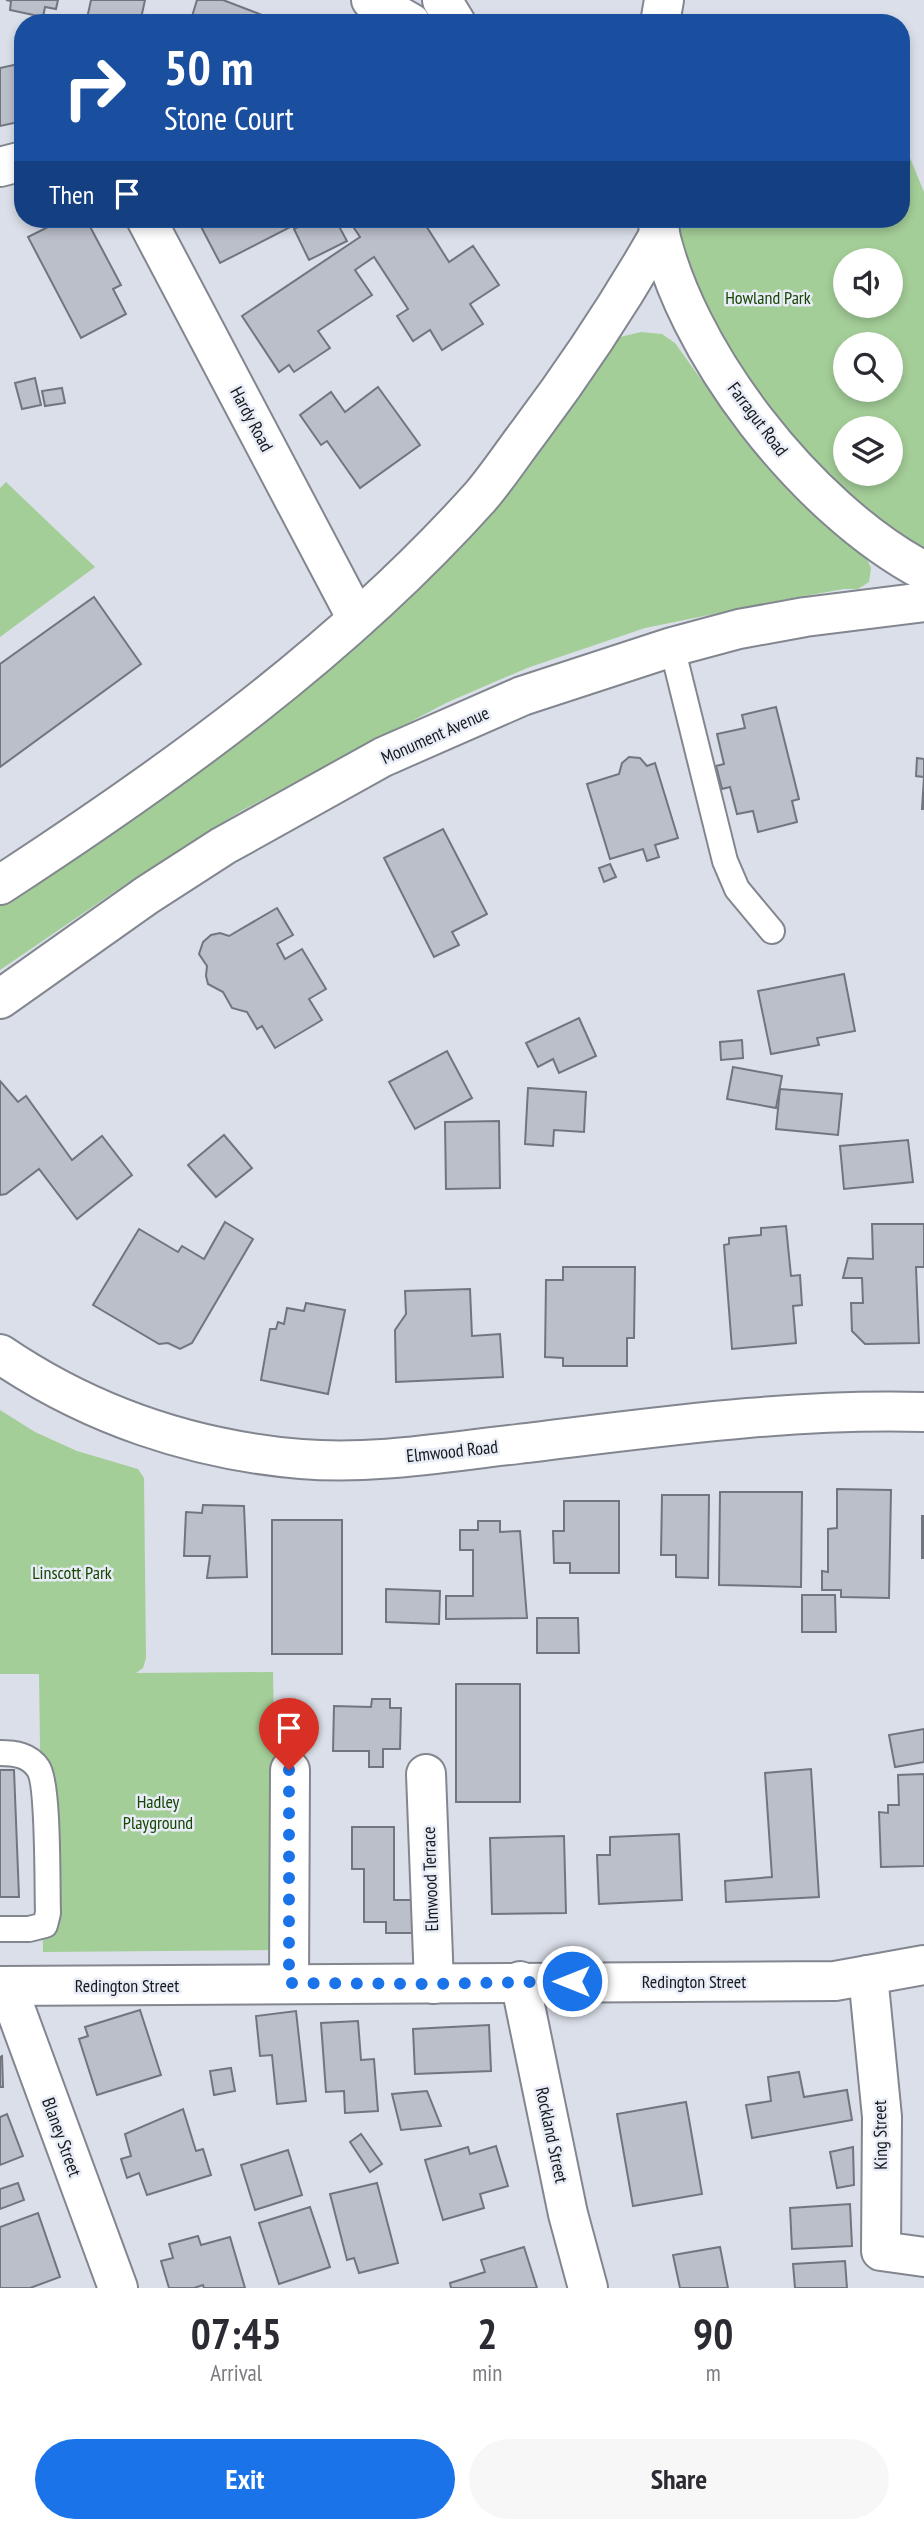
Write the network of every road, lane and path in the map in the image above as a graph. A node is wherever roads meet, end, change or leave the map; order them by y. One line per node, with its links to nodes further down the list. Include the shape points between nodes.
1 (371, 0): 2 (street)
2 (395, 14)
3 (151, 228): 8 (street, Hardy Road)
4 (652, 228): 8 (street, via 623,299 482,495)
5 (656, 228): 6 (street, Farragut Road, via 674,284 696,329 765,434 812,486 860,527)
6 (924, 571)
7 (924, 602): 9 (street, Monument Avenue, via 739,629)
8 (357, 618): 10 (street, via 161,776)
9 (672, 647): 11 (lane, via 725,861 737,889); 12 (street, Monument Avenue, via 523,696 383,757 223,846)
10 (0, 886)
11 (772, 931)
12 (0, 999)
13 (0, 1354): 14 (street, Elmwood Road, via 66,1393 139,1425 194,1443 303,1459 372,1460 818,1413)
14 (924, 1412)
15 (0, 1753): 18 (lane, via 30,1759 44,1779 48,1913 45,1925)
16 (289, 1770): 22 (street)
17 (426, 1774): 23 (street, Elmwood Terrace)
18 (0, 1929)
19 (924, 1965): 20 (street, Redington Street)
20 (868, 1975): 21 (street, Redington Street, via 835,1981); 25 (street, King Street, via 882,2117 881,2251)
21 (520, 1982): 23 (street, Redington Street); 27 (street, Rockland Street)
22 (289, 1983): 23 (street, Redington Street); 24 (street, Redington Street)
23 (435, 1984)
24 (3, 1986): 26 (street, Blaney Street)
25 (924, 2257)
26 (118, 2288)
27 (588, 2288)

